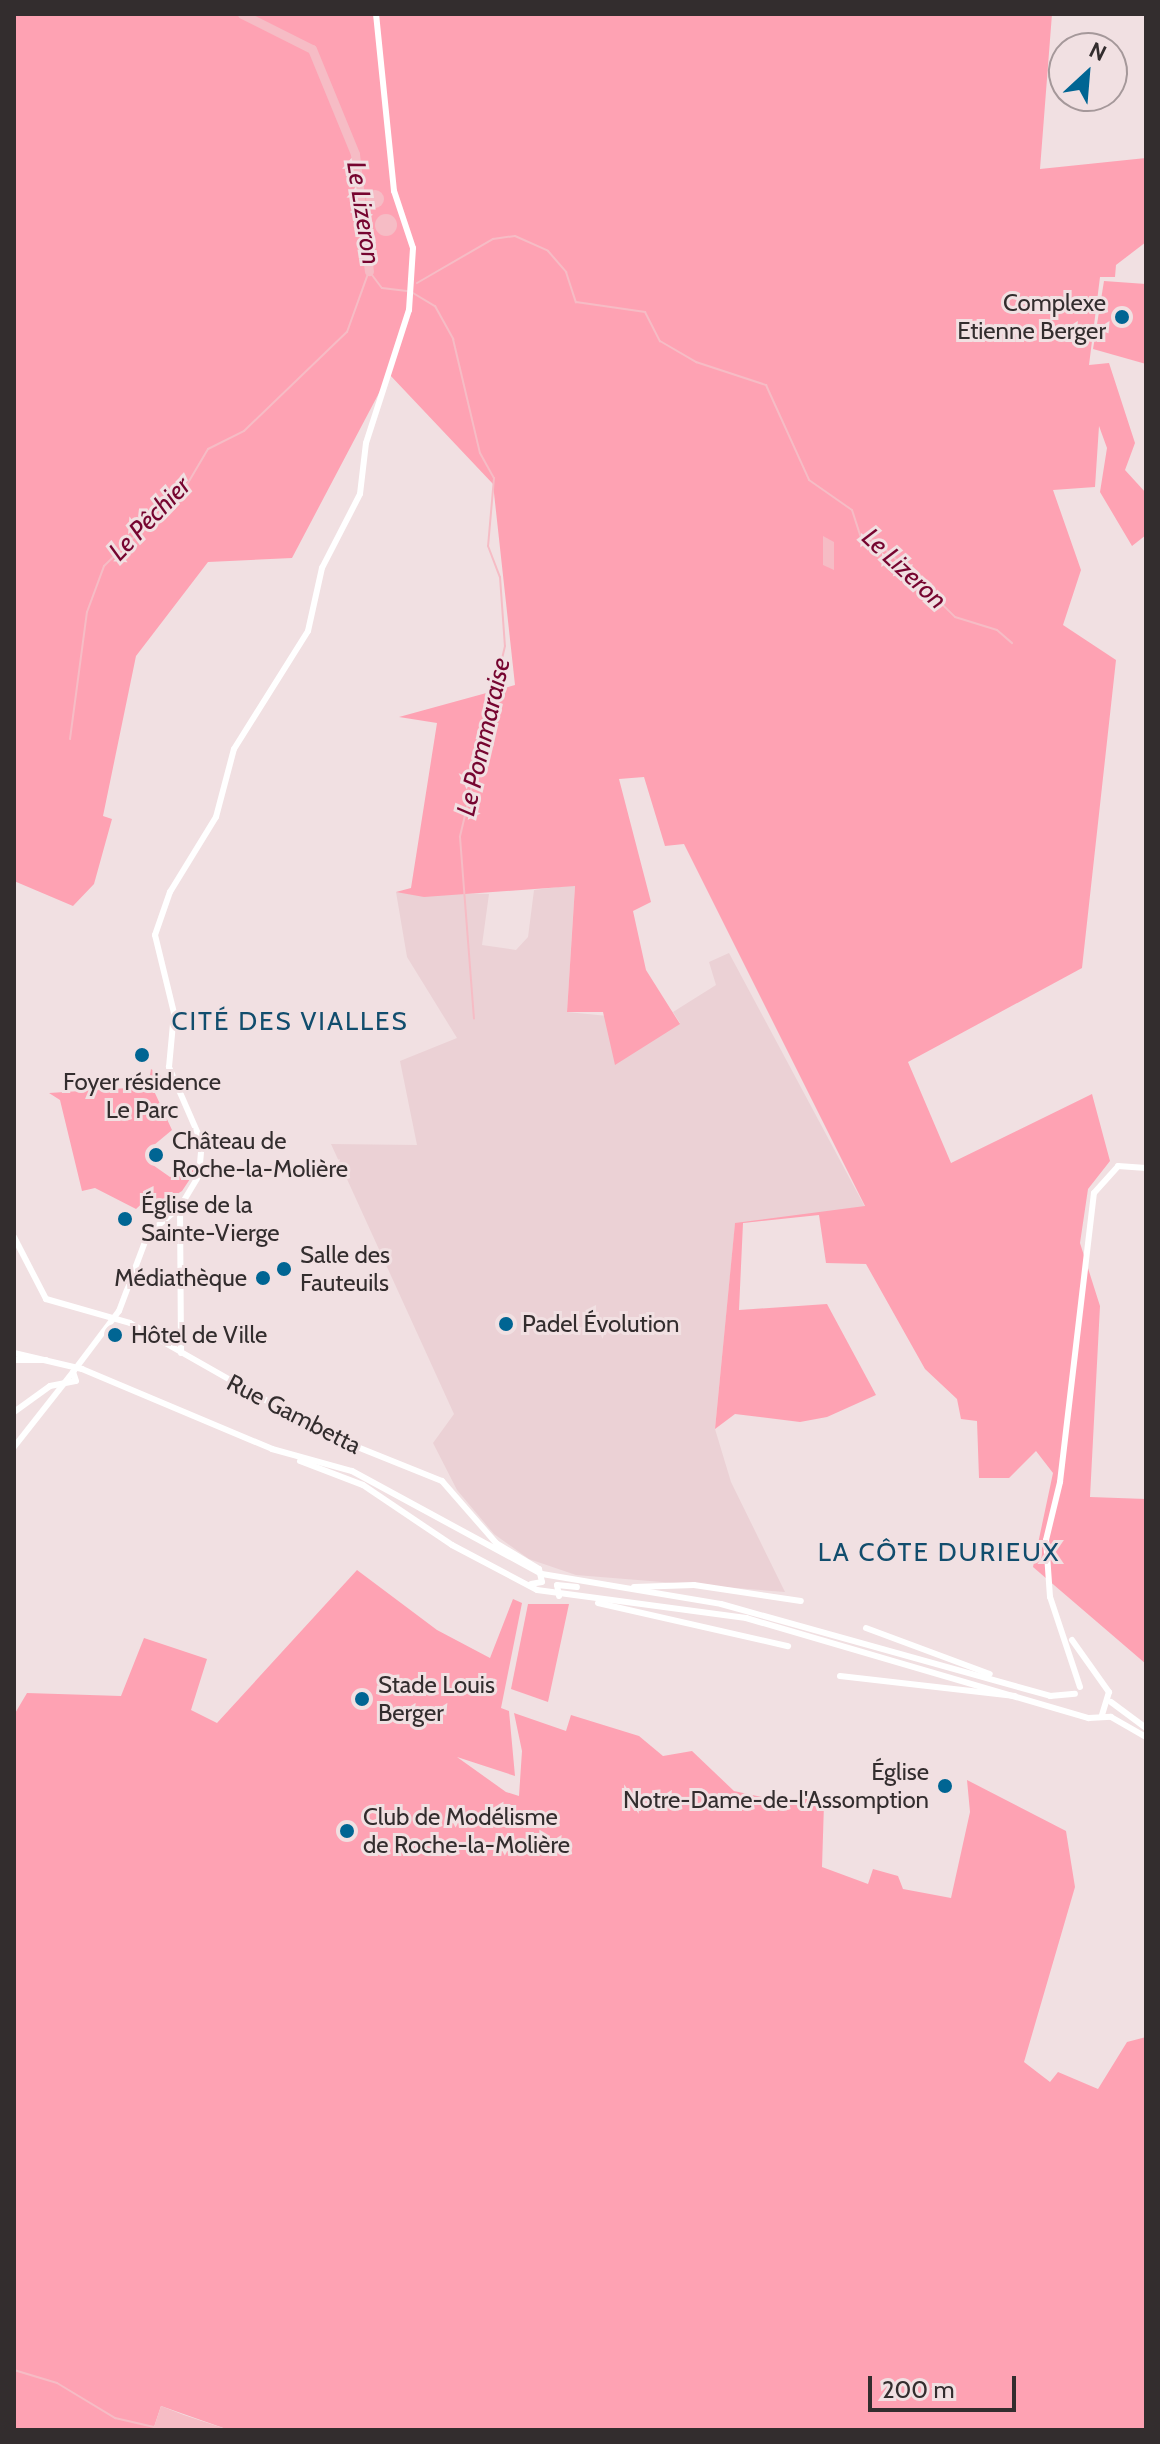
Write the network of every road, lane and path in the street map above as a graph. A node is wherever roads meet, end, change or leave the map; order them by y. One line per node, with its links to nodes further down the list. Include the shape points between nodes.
1 (377, 18): 3 (main road, via 394,191 413,248 412,291 366,443 355,509 322,568 308,631 234,749 216,817 170,892 155,935 174,1013 169,1067 203,1148)
2 (1144, 1168): 23 (main road, via 1111,1171 1090,1207 1060,1482 1045,1550 1050,1597)
3 (180, 1209): 5 (main road, via 148,1234); 7 (main road)
4 (14, 1237): 5 (main road, Rue Gambetta, via 46,1299)
5 (112, 1318): 7 (main road, Rue Gambetta); 10 (main road)
6 (14, 1353): 9 (main road)
7 (181, 1353): 14 (main road, Rue Gambetta, via 325,1434 442,1481)
8 (14, 1360): 9 (main road)
9 (49, 1360): 12 (main road)
10 (58, 1388): 11 (main road); 13 (main road)
11 (14, 1412)
12 (224, 1430): 15 (main road, via 352,1471); 16 (main road, via 363,1485)
13 (14, 1447)
14 (469, 1514): 15 (main road, via 475,1532); 17 (main road, Rue Gambetta, via 496,1543)
15 (466, 1537): 17 (main road)
16 (460, 1550): 17 (main road, via 535,1585); 19 (main road)
17 (541, 1571): 18 (main road)
18 (610, 1588): 19 (main road, via 561,1584); 21 (main road, via 694,1585); 28 (main road, via 764,1614)
19 (560, 1596): 20 (main road)
20 (583, 1599): 24 (main road); 30 (main road, via 724,1613)
21 (801, 1601)
22 (866, 1628): 28 (main road)
23 (1064, 1630): 26 (main road); 27 (main road)
24 (788, 1646)
25 (840, 1676): 30 (main road)
26 (1097, 1682): 27 (main road); 31 (main road)
27 (1080, 1687): 29 (main road)
28 (1035, 1691): 29 (main road)
29 (1075, 1694): 32 (main road)
30 (1035, 1700): 32 (main road)
31 (1111, 1702): 33 (main road); 34 (main road)
32 (1077, 1708): 33 (main road, via 1089,1718)
33 (1102, 1715): 35 (main road)
34 (1146, 1728)
35 (1146, 1737)

